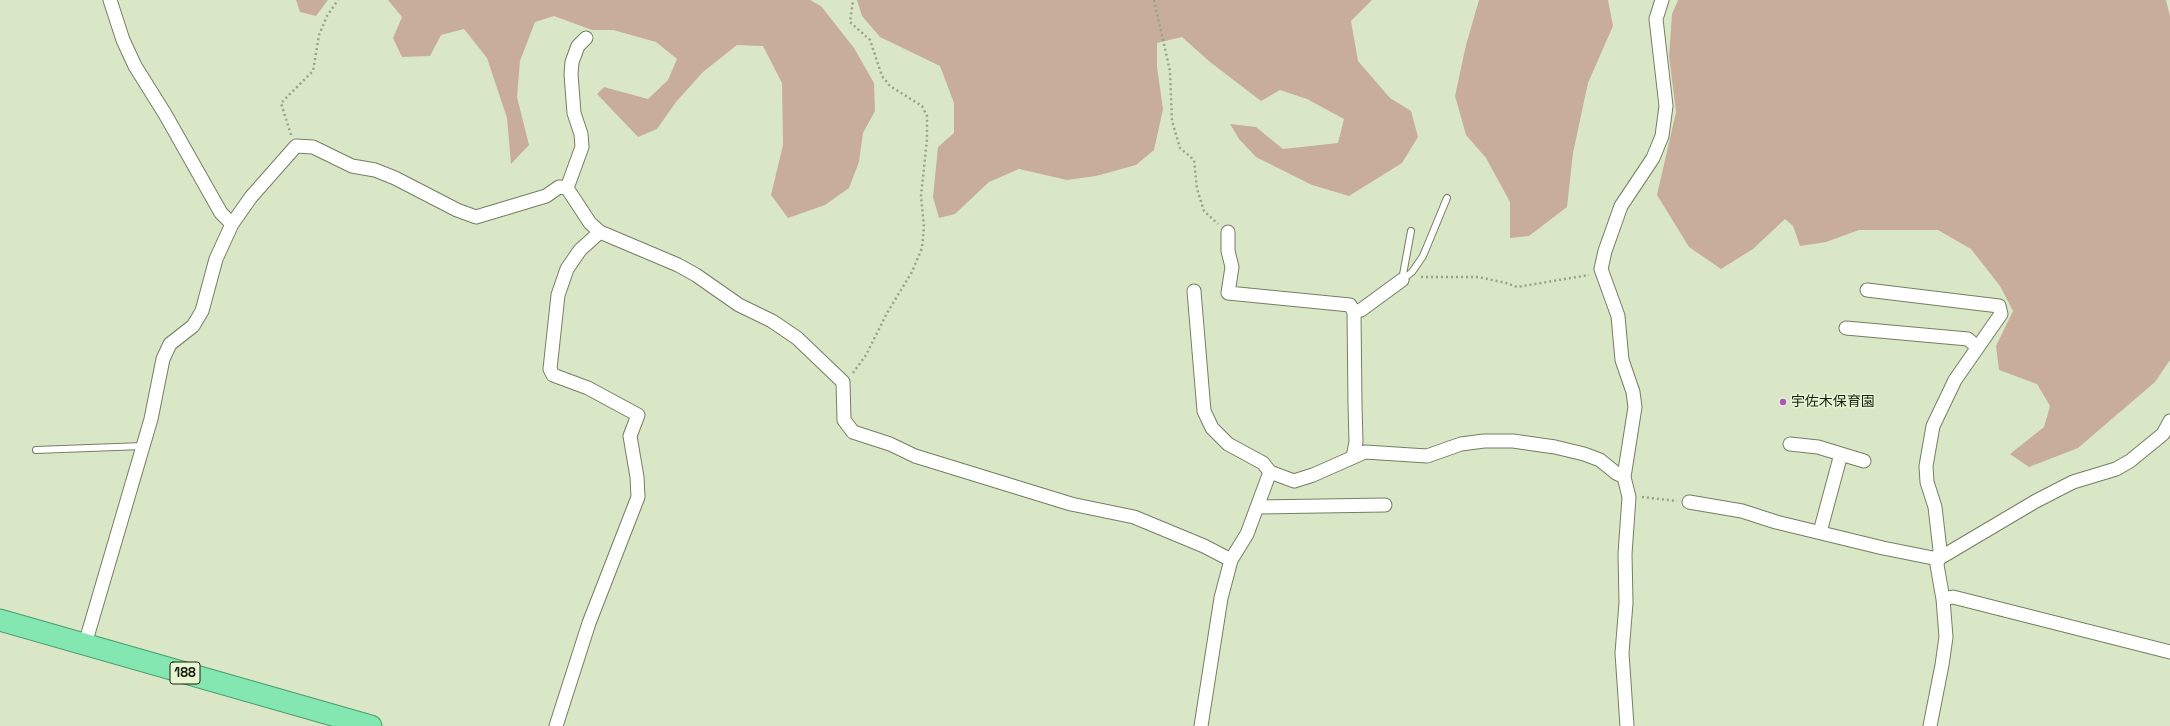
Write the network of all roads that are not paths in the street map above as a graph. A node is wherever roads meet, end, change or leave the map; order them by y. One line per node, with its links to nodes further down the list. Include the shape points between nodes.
1 (110, 0): 6 (street, via 123,40 135,66 166,114 221,213)
2 (1662, 0): 24 (street, via 1656,19 1666,106 1662,136 1654,158 1621,206 1605,251 1602,274 1618,316 1622,360 1633,392 1635,407)
3 (586, 38): 4 (street, via 578,46 572,62 574,113 581,134 582,147)
4 (567, 188): 6 (street, via 559,187 546,196 476,217 388,175 352,166 313,147 296,146 251,197); 8 (street, via 590,223)
5 (1447, 198): 10 (lane, via 1423,256 1412,272)
6 (232, 224): 18 (street, via 216,259 202,310 193,326 170,344 163,359)
7 (1411, 231): 10 (lane)
8 (600, 232): 30 (street, via 678,265 739,305 772,321 797,338 843,382 844,420 854,432 890,444 915,456 1071,504 1134,517); 36 (street, via 580,250 567,270 558,295 550,369 553,376 588,388 638,416 630,436 638,477 638,497 589,623)
9 (1228, 232): 13 (street, via 1228,251 1232,267 1228,293 1350,305)
10 (1402, 280): 13 (street, via 1361,310)
11 (1867, 290): 15 (street, via 1999,306 2001,314)
12 (1194, 291): 23 (street, via 1204,411 1212,428 1228,444 1263,463)
13 (1354, 312): 21 (street, via 1356,442)
14 (1846, 328): 15 (street, via 1968,339)
15 (1977, 347): 29 (street, via 1955,380 1933,426 1926,466 1927,482 1935,507 1940,550)
16 (2170, 421): 29 (street, via 2163,434 2130,461 2116,469 2066,486)
17 (1790, 444): 20 (street, via 1818,447)
18 (143, 446): 19 (lane); 33 (street)
19 (36, 450)
20 (1841, 454): 22 (street); 28 (street)
21 (1353, 457): 23 (street, via 1294,481); 24 (street, via 1365,452 1427,456 1461,444 1513,441 1584,454 1600,460)
22 (1864, 461)
23 (1270, 472): 27 (street)
24 (1624, 477): 38 (street, via 1629,497 1622,653)
25 (1689, 502): 28 (street, via 1742,511)
26 (1385, 505): 27 (street)
27 (1258, 507): 30 (street, via 1247,534)
28 (1820, 532): 29 (street)
29 (1938, 559): 31 (street)
30 (1231, 560): 37 (street, via 1221,598)
31 (1943, 599): 34 (street, via 1953,597); 39 (street, via 1946,637)
32 (0, 620): 33 (highway, 188)
33 (85, 644): 35 (highway, 188)
34 (2170, 652)
35 (371, 726)
36 (556, 726)
37 (1201, 726)
38 (1627, 726)
39 (1930, 726)

